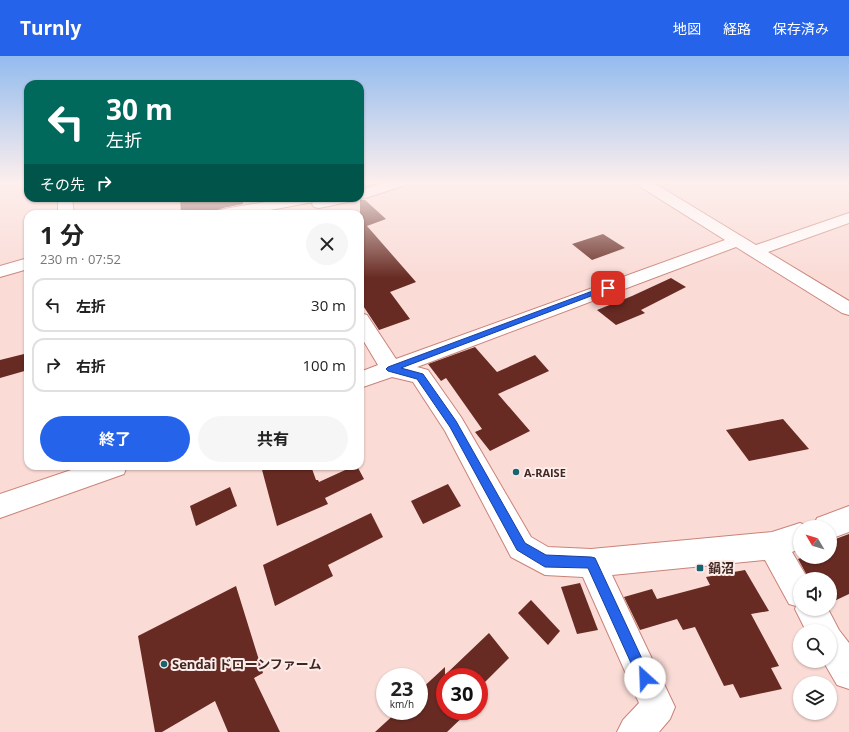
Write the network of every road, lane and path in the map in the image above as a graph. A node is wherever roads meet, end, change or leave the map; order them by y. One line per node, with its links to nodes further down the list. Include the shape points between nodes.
1 (695, 215): 3 (street)
2 (849, 218): 4 (street)
3 (737, 241): 4 (street); 9 (street)
4 (754, 251): 7 (street)
5 (24, 264): 6 (street)
6 (0, 272)
7 (849, 309)
8 (364, 325): 9 (street)
9 (391, 369): 10 (street); 17 (street, via 420,376 453,424 521,546 545,561)
10 (364, 379)
11 (104, 470): 12 (street)
12 (0, 506)
13 (849, 519): 14 (street)
14 (837, 523)
15 (793, 538): 16 (street)
16 (772, 546): 17 (street); 18 (street)
17 (591, 562): 21 (street, via 658,707)
18 (793, 581)
19 (837, 653): 20 (street)
20 (849, 673)
21 (635, 732)

